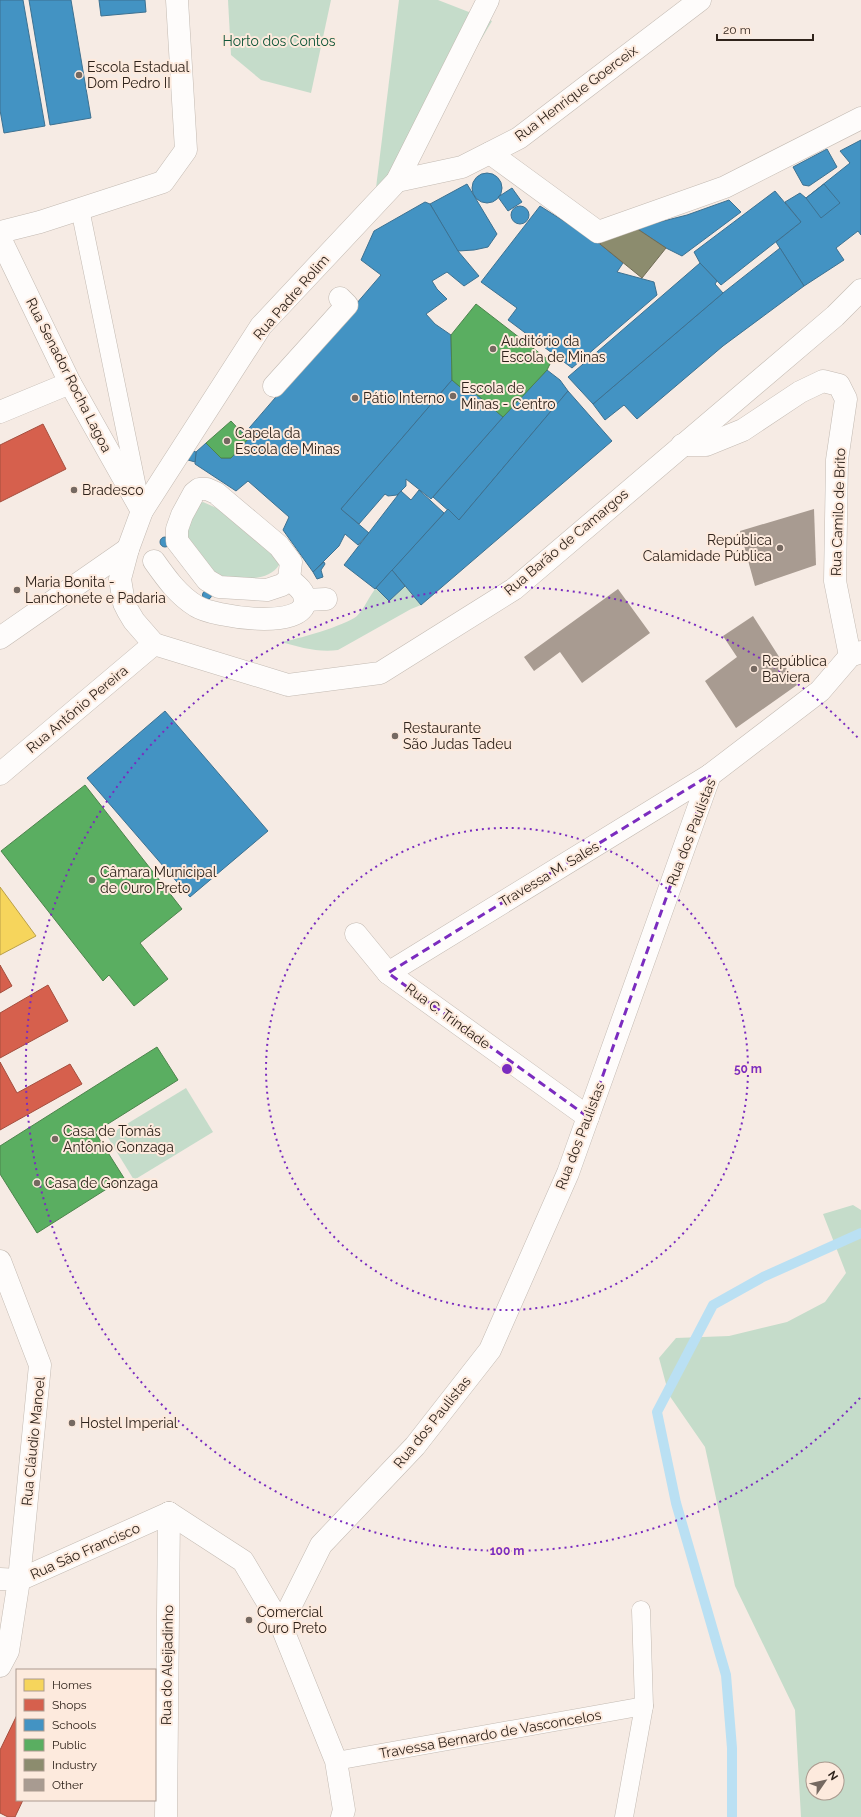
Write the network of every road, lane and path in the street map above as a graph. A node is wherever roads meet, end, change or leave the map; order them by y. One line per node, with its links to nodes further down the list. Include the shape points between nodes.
1 (177, 0): 7 (street, via 186,150 163,182)
2 (488, 0): 6 (street, Rua Padre Rolim)
3 (700, 0): 5 (street, Rua Henrique Goerceix, via 519,138)
4 (861, 118): 5 (street, via 725,187 598,232)
5 (490, 153): 6 (street, Rua Henrique Goerceix, via 462,166)
6 (397, 181): 16 (street, Rua Padre Rolim, via 262,326)
7 (80, 209): 8 (street); 16 (lane)
8 (0, 232)
9 (0, 238): 12 (street, Rua Senador Rocha Lagoa)
10 (861, 290): 15 (street, Rua Barão de Camargos, via 835,316)
11 (340, 298): 13 (street, via 347,305)
12 (70, 383): 14 (street); 16 (street, Rua Senador Rocha Lagoa)
13 (274, 386)
14 (0, 412)
15 (682, 445): 21 (street, Rua Barão de Camargos, via 514,589 380,672 288,685); 22 (street, Rua Camilo de Brito, via 706,445 744,430 800,392 823,382 839,385 846,399 837,460 835,581)
16 (142, 511): 17 (street, Rua Padre Rolim)
17 (128, 549): 20 (street); 21 (street, Rua Padre Rolim, via 120,579 124,603 134,621)
18 (154, 561): 19 (street, via 167,579 196,607 219,615 247,619 263,620 293,615 316,599)
19 (289, 579): 19 (street, via 282,585 267,590 219,587 207,580 177,541 177,529 194,492 207,489 216,493 278,546 291,562)
20 (0, 638)
21 (154, 644): 23 (street, Rua Antônio Pereira)
22 (855, 654): 24 (street, Rua dos Paulistas, via 820,691)
23 (0, 774)
24 (710, 775): 26 (street, Travessa M. Sales); 27 (street, Rua dos Paulistas)
25 (356, 934): 26 (street, Rua C. Trindade)
26 (388, 973): 27 (street, Rua C. Trindade)
27 (588, 1117): 32 (street, Rua dos Paulistas, via 568,1173 490,1350 415,1446 321,1546)
28 (0, 1261): 30 (street, Rua Cláudio Manoel, via 40,1365)
29 (169, 1513): 30 (street, Rua São Francisco); 32 (street, via 243,1561); 36 (street, Rua do Aleijadinho)
30 (9, 1580): 33 (street, Rua Cláudio Manoel, via 8,1651)
31 (641, 1610): 34 (lane)
32 (281, 1625): 35 (street)
33 (0, 1666)
34 (644, 1706): 35 (lane, Travessa Bernardo de Vasconcelos); 38 (lane)
35 (336, 1761): 37 (street, via 344,1810)
36 (166, 1817)
37 (342, 1817)
38 (624, 1817)

